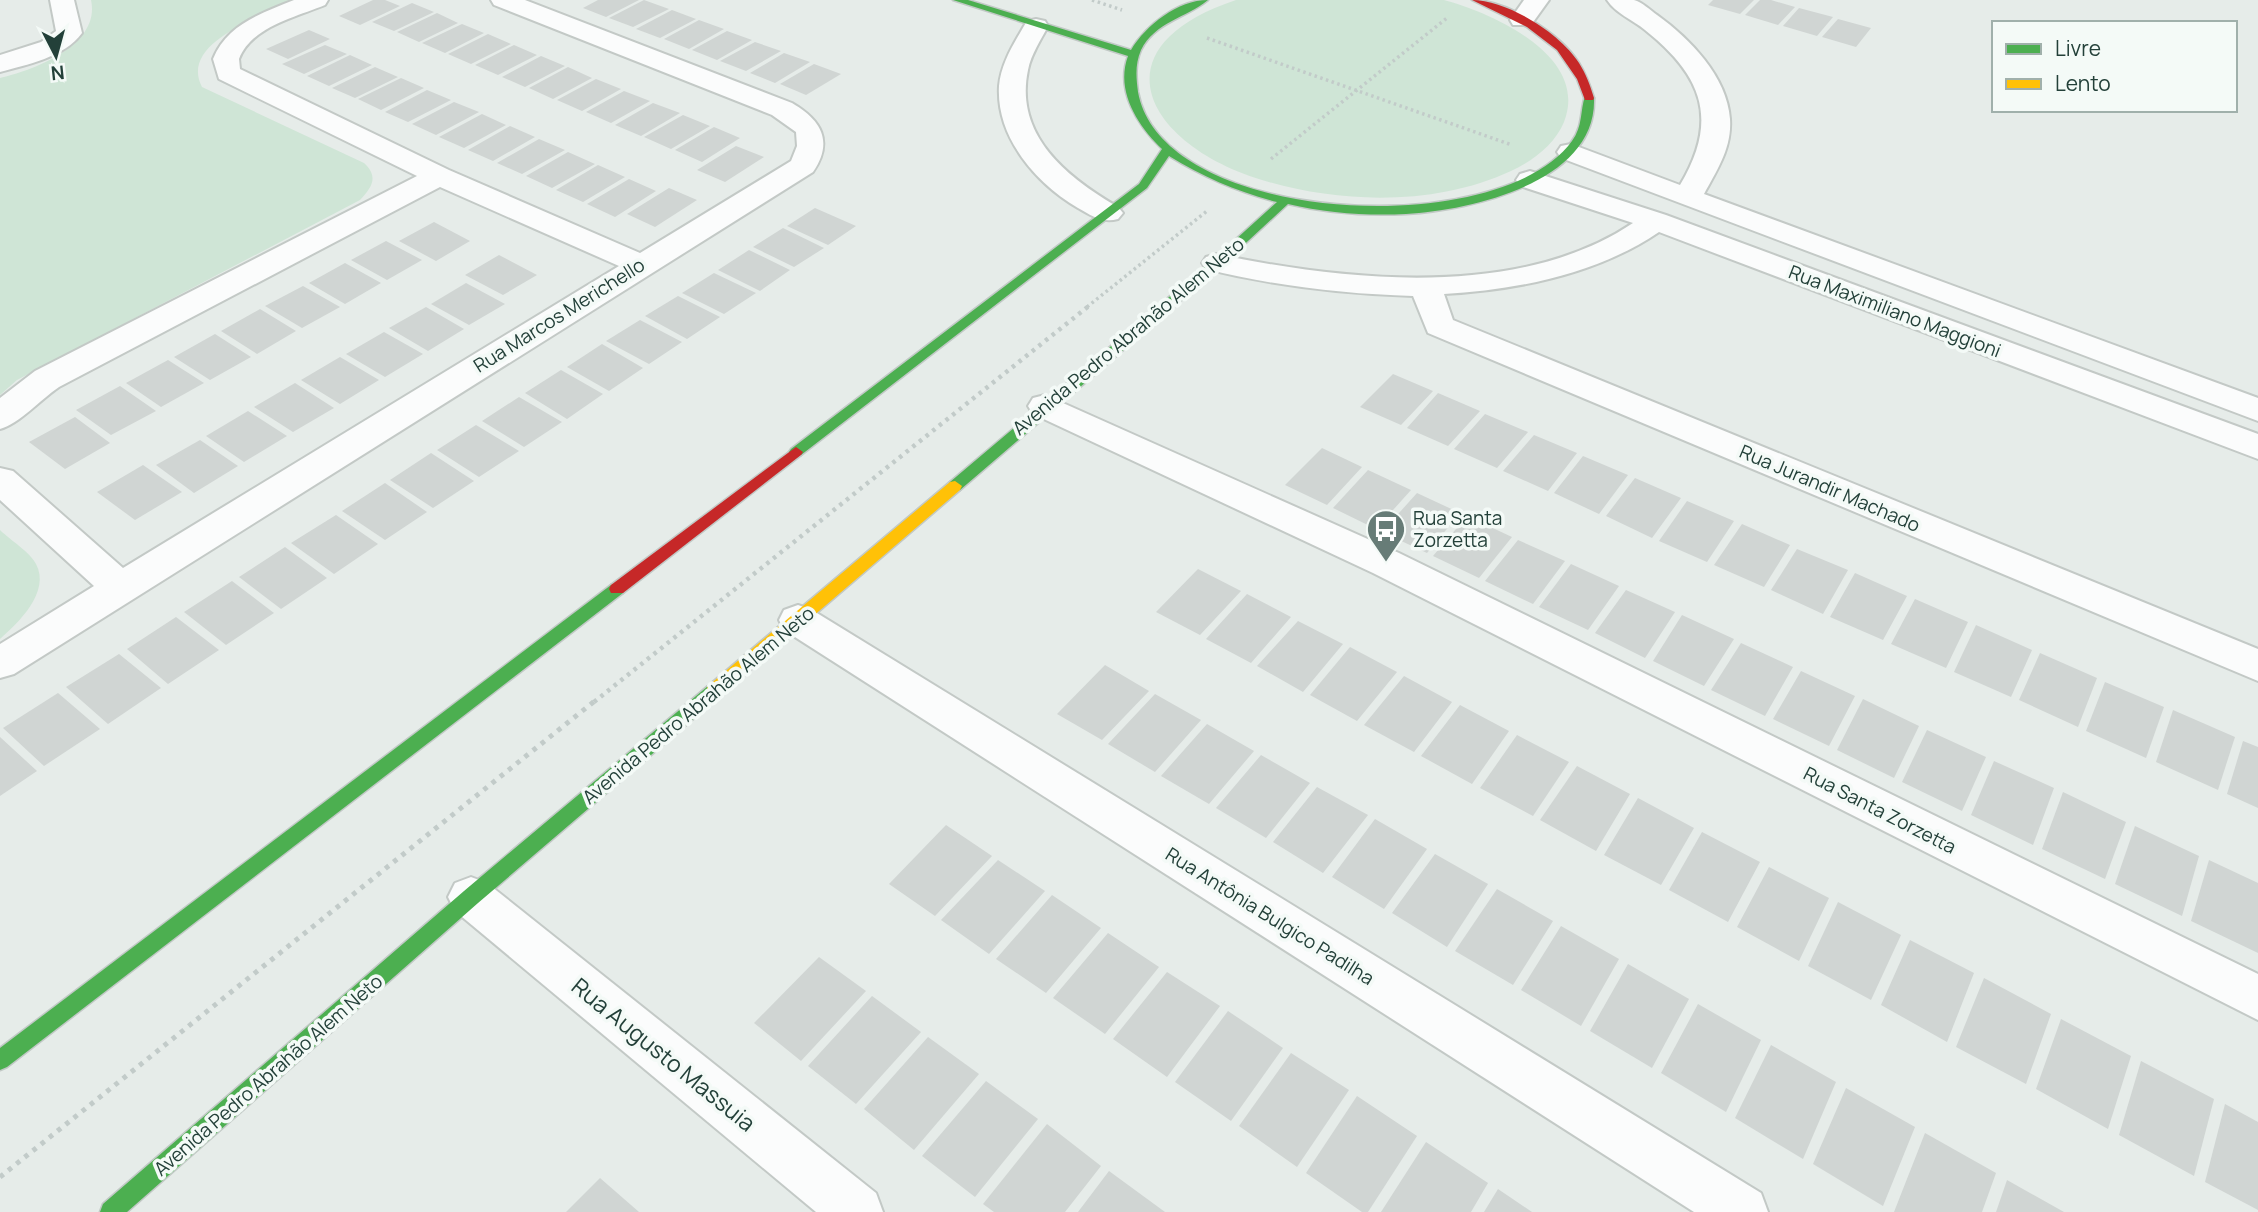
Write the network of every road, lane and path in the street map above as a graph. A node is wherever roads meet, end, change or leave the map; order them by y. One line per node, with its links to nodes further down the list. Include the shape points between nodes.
1 (62, 0): 15 (street, via 69,33 50,47)
2 (316, 0): 19 (street, via 235,40 223,63 228,73)
3 (503, 0): 27 (street, Rua Marcos Merichello, via 782,109 801,119 811,133 812,149 803,166)
4 (958, 0): 13 (street)
5 (1093, 0): 12 (path)
6 (1203, 0): 12 (street)
7 (1477, 0): 11 (street)
8 (1537, 0): 11 (street)
9 (1619, 0): 22 (street, via 1651,21 1684,52 1710,93 1716,140)
10 (1449, 16): 16 (path)
11 (1521, 20): 18 (street, via 1562,48 1585,82 1589,117)
12 (1160, 22): 14 (street); 16 (path)
13 (1035, 26): 14 (street); 24 (street, via 1014,72 1016,116 1042,164 1065,187)
14 (1132, 54): 17 (street, via 1130,98 1137,115)
15 (0, 64)
16 (1356, 90): 18 (path); 21 (path)
17 (1168, 149): 21 (street); 24 (street, via 1143,186)
18 (1565, 157): 20 (street); 22 (street)
19 (439, 176): 27 (street); 31 (street, via 47,379)
20 (1530, 180): 23 (street, via 1436,207 1361,209); 25 (street, Rua Maximiliano Maggioni)
21 (1238, 186): 23 (street); 41 (path)
22 (1687, 198): 30 (street)
23 (1286, 200): 26 (street, Avenida Pedro Abrahão Alem Neto)
24 (1108, 214): 40 (street)
25 (1656, 221): 28 (street, via 1612,248 1548,268); 32 (street, Rua Maximiliano Maggioni)
26 (1217, 263): 28 (street, via 1319,283); 29 (street, Avenida Pedro Abrahão Alem Neto)
27 (640, 264): 34 (street, Rua Marcos Merichello)
28 (1426, 287): 37 (street, Rua Jurandir Machado, via 1439,326)
29 (1045, 406): 35 (street, Avenida Pedro Abrahão Alem Neto); 39 (street, Rua Santa Zorzetta, via 1386,563)
30 (2258, 410)
31 (0, 418)
32 (2258, 447)
33 (0, 480): 34 (street)
34 (121, 588): 36 (street, Rua Marcos Merichello)
35 (798, 620): 38 (street, Avenida Pedro Abrahão Alem Neto); 44 (street, Rua Antônia Bulgico Padilha)
36 (0, 663)
37 (2258, 666)
38 (471, 897): 42 (street, Avenida Pedro Abrahão Alem Neto); 43 (street, Rua Augusto Massuia)
39 (2258, 998)
40 (0, 1060)
41 (0, 1177)
42 (111, 1212)
43 (857, 1212)
44 (1742, 1212)

